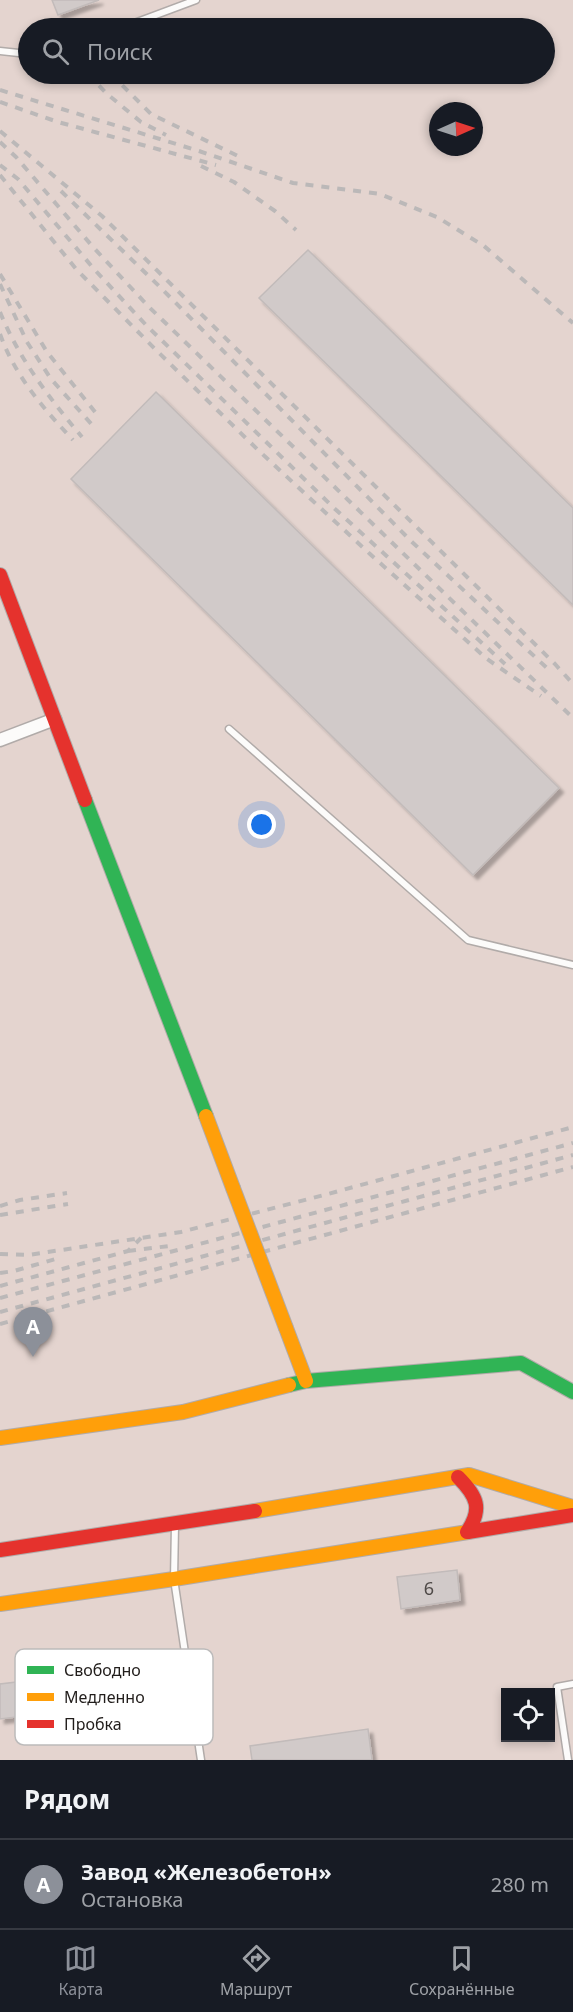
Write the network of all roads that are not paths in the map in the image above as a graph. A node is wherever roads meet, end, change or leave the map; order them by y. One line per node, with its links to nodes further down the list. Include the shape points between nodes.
1 (196, 0): 2 (lane)
2 (148, 18)
3 (0, 51): 4 (lane)
4 (18, 53)
5 (0, 575): 6 (street)
6 (55, 719): 8 (street); 10 (street, bridge)
7 (229, 729): 9 (lane, via 468,940)
8 (0, 740)
9 (573, 965)
10 (306, 1381): 11 (street, via 521,1363); 12 (street, via 183,1412)
11 (573, 1392)
12 (0, 1438)
13 (458, 1477): 14 (street, via 470,1475); 16 (street); 17 (street, via 471,1489 476,1504 476,1519)
14 (573, 1507)
15 (573, 1515): 17 (street)
16 (175, 1524): 18 (street); 19 (lane)
17 (467, 1532): 19 (street)
18 (0, 1550)
19 (174, 1580): 20 (street); 21 (lane)
20 (0, 1605)
21 (184, 1649)
22 (573, 1684): 25 (lane, via 557,1687)
23 (199, 1745): 24 (lane)
24 (201, 1760)
25 (568, 1760)

